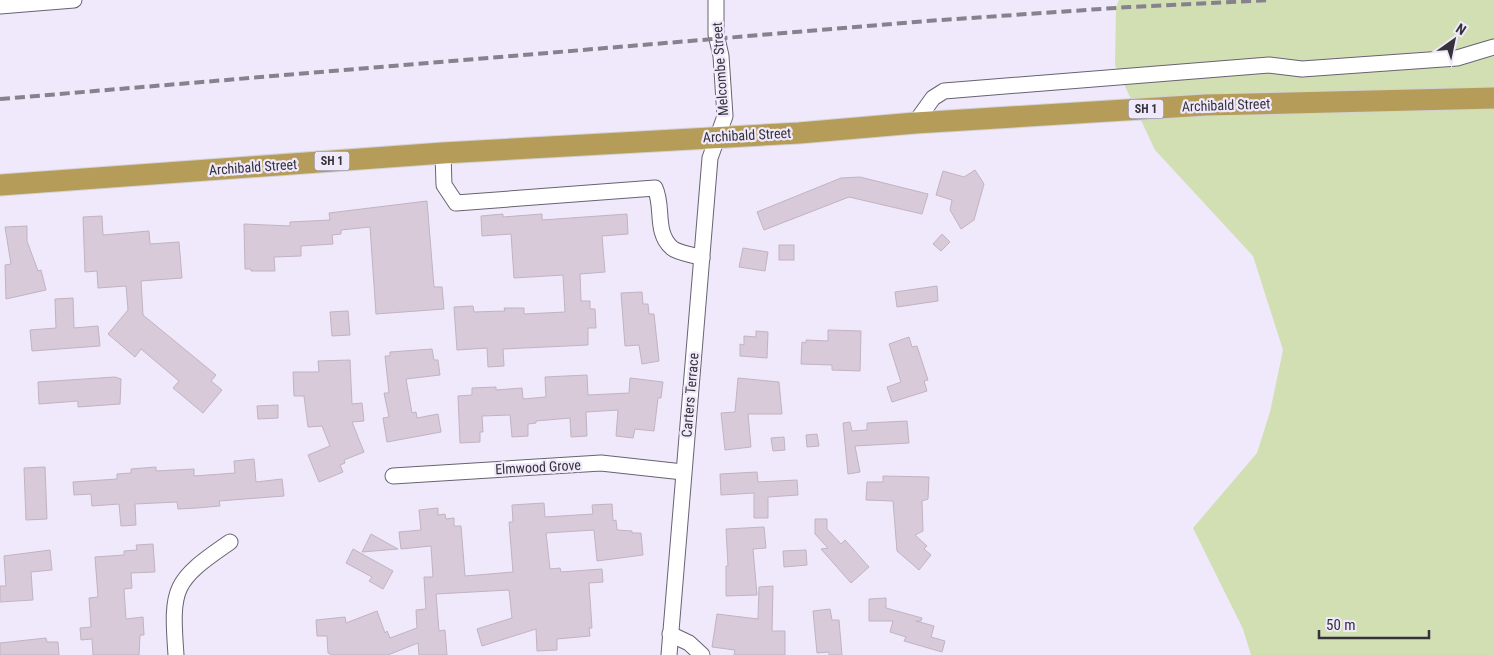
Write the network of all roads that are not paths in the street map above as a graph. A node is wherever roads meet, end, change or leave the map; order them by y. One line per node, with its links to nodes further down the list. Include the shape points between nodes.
1 (74, 0): 3 (street)
2 (716, 0): 7 (street, Melcombe Street, via 716,34 721,56 725,116)
3 (0, 6)
4 (1494, 47): 6 (street, via 1458,58 1302,69 1269,65 944,90 933,98)
5 (1494, 98): 6 (highway, Archibald Street / SH 1, via 1206,105)
6 (915, 123): 7 (highway, Archibald Street / SH 1)
7 (718, 137): 8 (highway, Archibald Street / SH 1); 10 (street, Carters Terrace, via 710,158)
8 (443, 153): 9 (highway, Archibald Street / SH 1); 10 (street, via 444,185 456,203 655,188 660,198 660,227 667,241 673,249)
9 (0, 185)
10 (702, 258): 11 (street, Carters Terrace)
11 (684, 472): 12 (street, Elmwood Grove, via 601,463); 14 (street, Carters Terrace)
12 (393, 476)
13 (230, 542): 15 (street, via 197,565 180,585 173,609)
14 (670, 634): 16 (street, Carters Terrace); 17 (street, via 689,643)
15 (176, 655)
16 (669, 655)
17 (702, 655)

